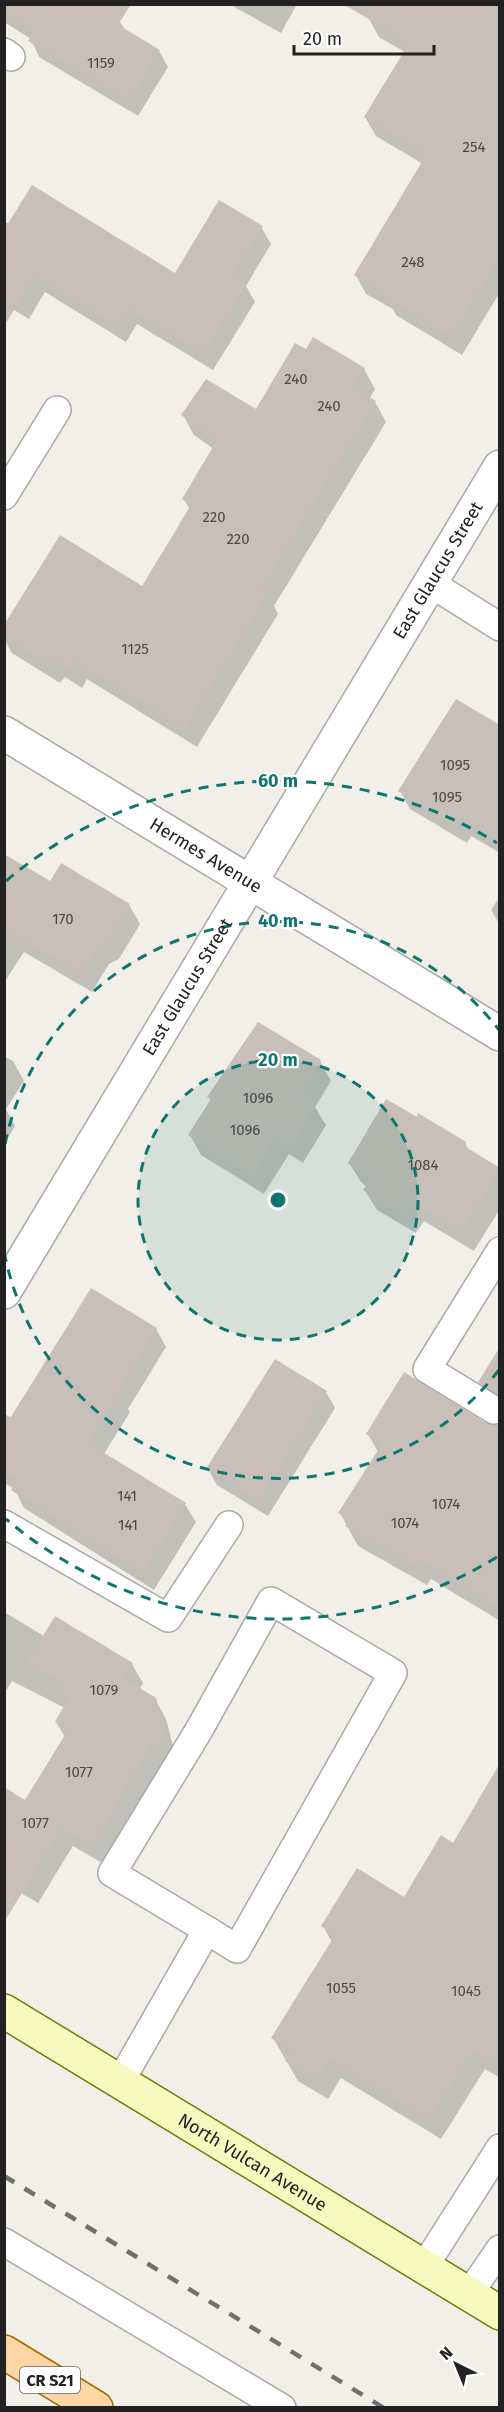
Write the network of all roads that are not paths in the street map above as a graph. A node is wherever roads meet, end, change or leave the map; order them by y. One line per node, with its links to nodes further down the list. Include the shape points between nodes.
1 (57, 410): 3 (lane)
2 (500, 467): 4 (street, East Glaucus Street)
3 (4, 496)
4 (430, 583): 5 (lane); 7 (street, East Glaucus Street)
5 (500, 627)
6 (4, 733): 7 (street, Hermes Avenue)
7 (250, 882): 8 (street, Hermes Avenue); 10 (street, East Glaucus Street)
8 (500, 1034)
9 (500, 1251): 11 (lane, via 427,1369)
10 (4, 1292)
11 (494, 1410)
12 (4, 1524): 13 (lane, via 168,1618)
13 (229, 1525)
14 (207, 1930): 14 (lane, via 237,1949 393,1673 271,1601 112,1873); 16 (lane)
15 (4, 2011): 16 (main road, North Vulcan Avenue)
16 (120, 2082): 20 (main road, North Vulcan Avenue)
17 (500, 2148): 20 (lane)
18 (4, 2242): 25 (lane)
19 (500, 2249): 21 (lane)
20 (424, 2267): 21 (main road, North Vulcan Avenue)
21 (469, 2294): 22 (main road, North Vulcan Avenue)
22 (500, 2313)
23 (4, 2352): 24 (main road, CR S21)
24 (96, 2408)
25 (282, 2408)

